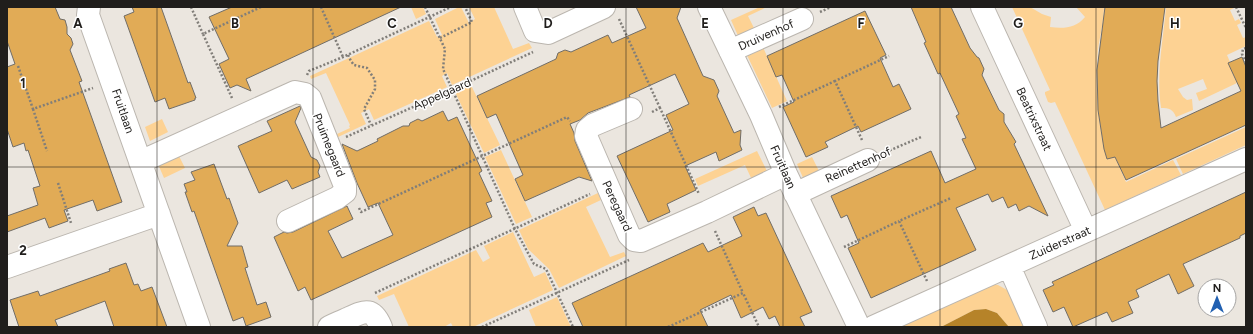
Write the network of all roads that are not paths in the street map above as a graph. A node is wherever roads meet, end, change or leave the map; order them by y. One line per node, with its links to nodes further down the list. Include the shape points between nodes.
1 (89, 7): 11 (street, Fruitlaan, via 88,15)
2 (525, 7): 5 (street, via 535,31 548,33)
3 (710, 7): 7 (street, Fruitlaan)
4 (982, 7): 16 (street, Beatrixstraat)
5 (610, 11)
6 (802, 19): 7 (street, Druivenhof)
7 (730, 51): 12 (street, Fruitlaan)
8 (631, 109): 12 (street, Peregaard, via 593,125 587,130 586,136 629,235 634,240 641,241)
9 (1246, 159): 16 (street, Zuiderstraat)
10 (870, 160): 13 (street, Reinettenhof)
11 (140, 162): 14 (street, Fruitlaan); 15 (street, Pruimegaard, via 296,92 305,94 310,98 329,144 345,192)
12 (786, 174): 13 (street, Fruitlaan)
13 (795, 194): 22 (street, Fruitlaan)
14 (159, 214): 18 (street); 19 (street, Fruitlaan)
15 (288, 221)
16 (1086, 232): 17 (street, Zuiderstraat)
17 (1009, 266): 23 (street, Zuiderstraat); 24 (street)
18 (7, 267)
19 (199, 327)
20 (329, 327): 21 (street, via 363,311 378,319)
21 (381, 327)
22 (859, 327)
23 (873, 327)
24 (1036, 327)

